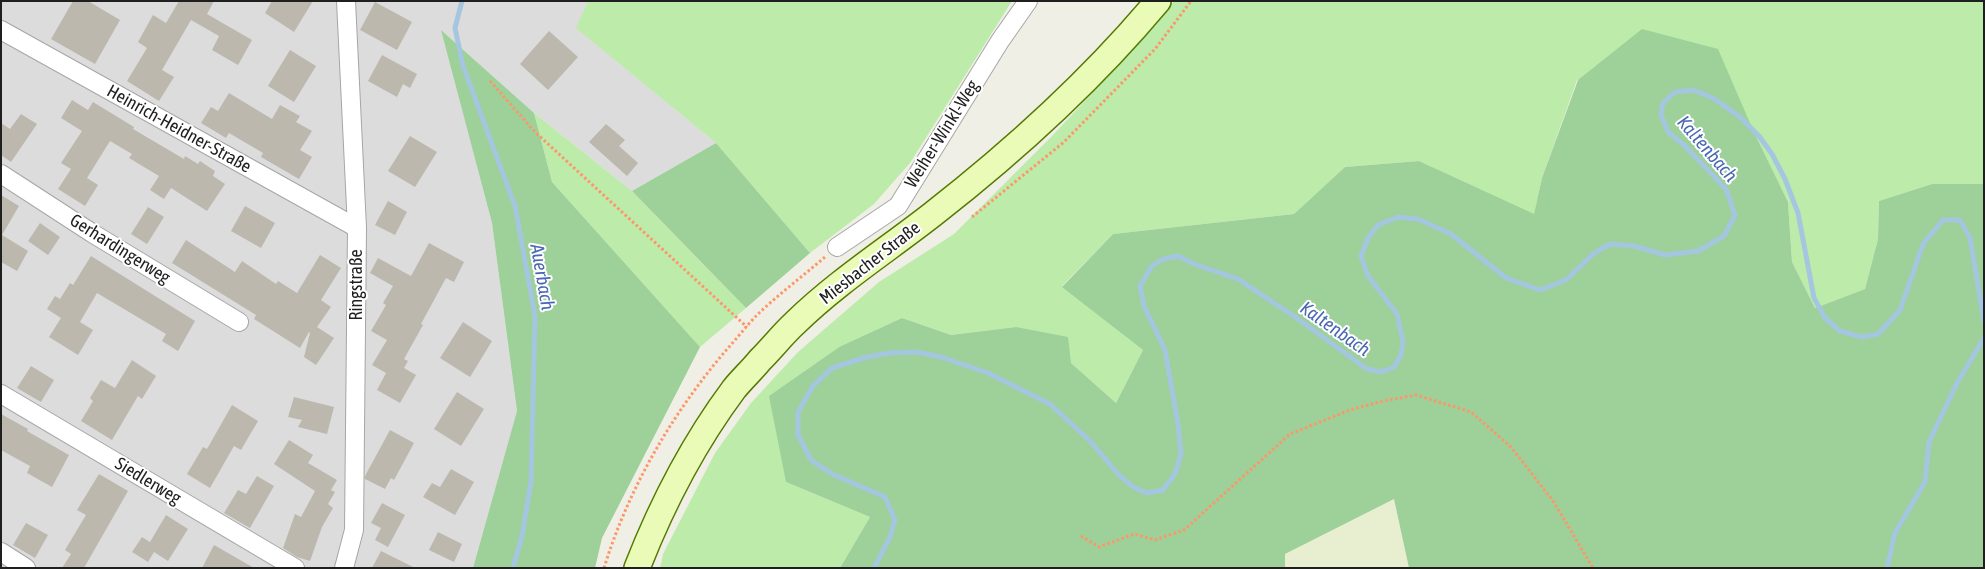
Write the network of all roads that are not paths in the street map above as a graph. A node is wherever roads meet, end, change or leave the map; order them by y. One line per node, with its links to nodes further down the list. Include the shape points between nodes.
1 (346, 1): 6 (street, Ringstraße)
2 (1028, 1): 7 (street, Weiher-Winkl-Weg, via 898,206)
3 (1158, 1): 14 (main road, Miesbacher Straße, via 1066,101 1001,159 794,323 735,388 699,442 657,516)
4 (1, 30): 6 (street, Heinrich-Heidner-Straße)
5 (1, 174): 8 (street, Gerhardingerweg)
6 (357, 228): 13 (street, Ringstraße, via 354,530)
7 (837, 247)
8 (239, 322)
9 (1, 394): 12 (street, Siedlerweg)
10 (1, 552): 11 (street)
11 (26, 568)
12 (295, 568)
13 (344, 568)
14 (637, 568)

